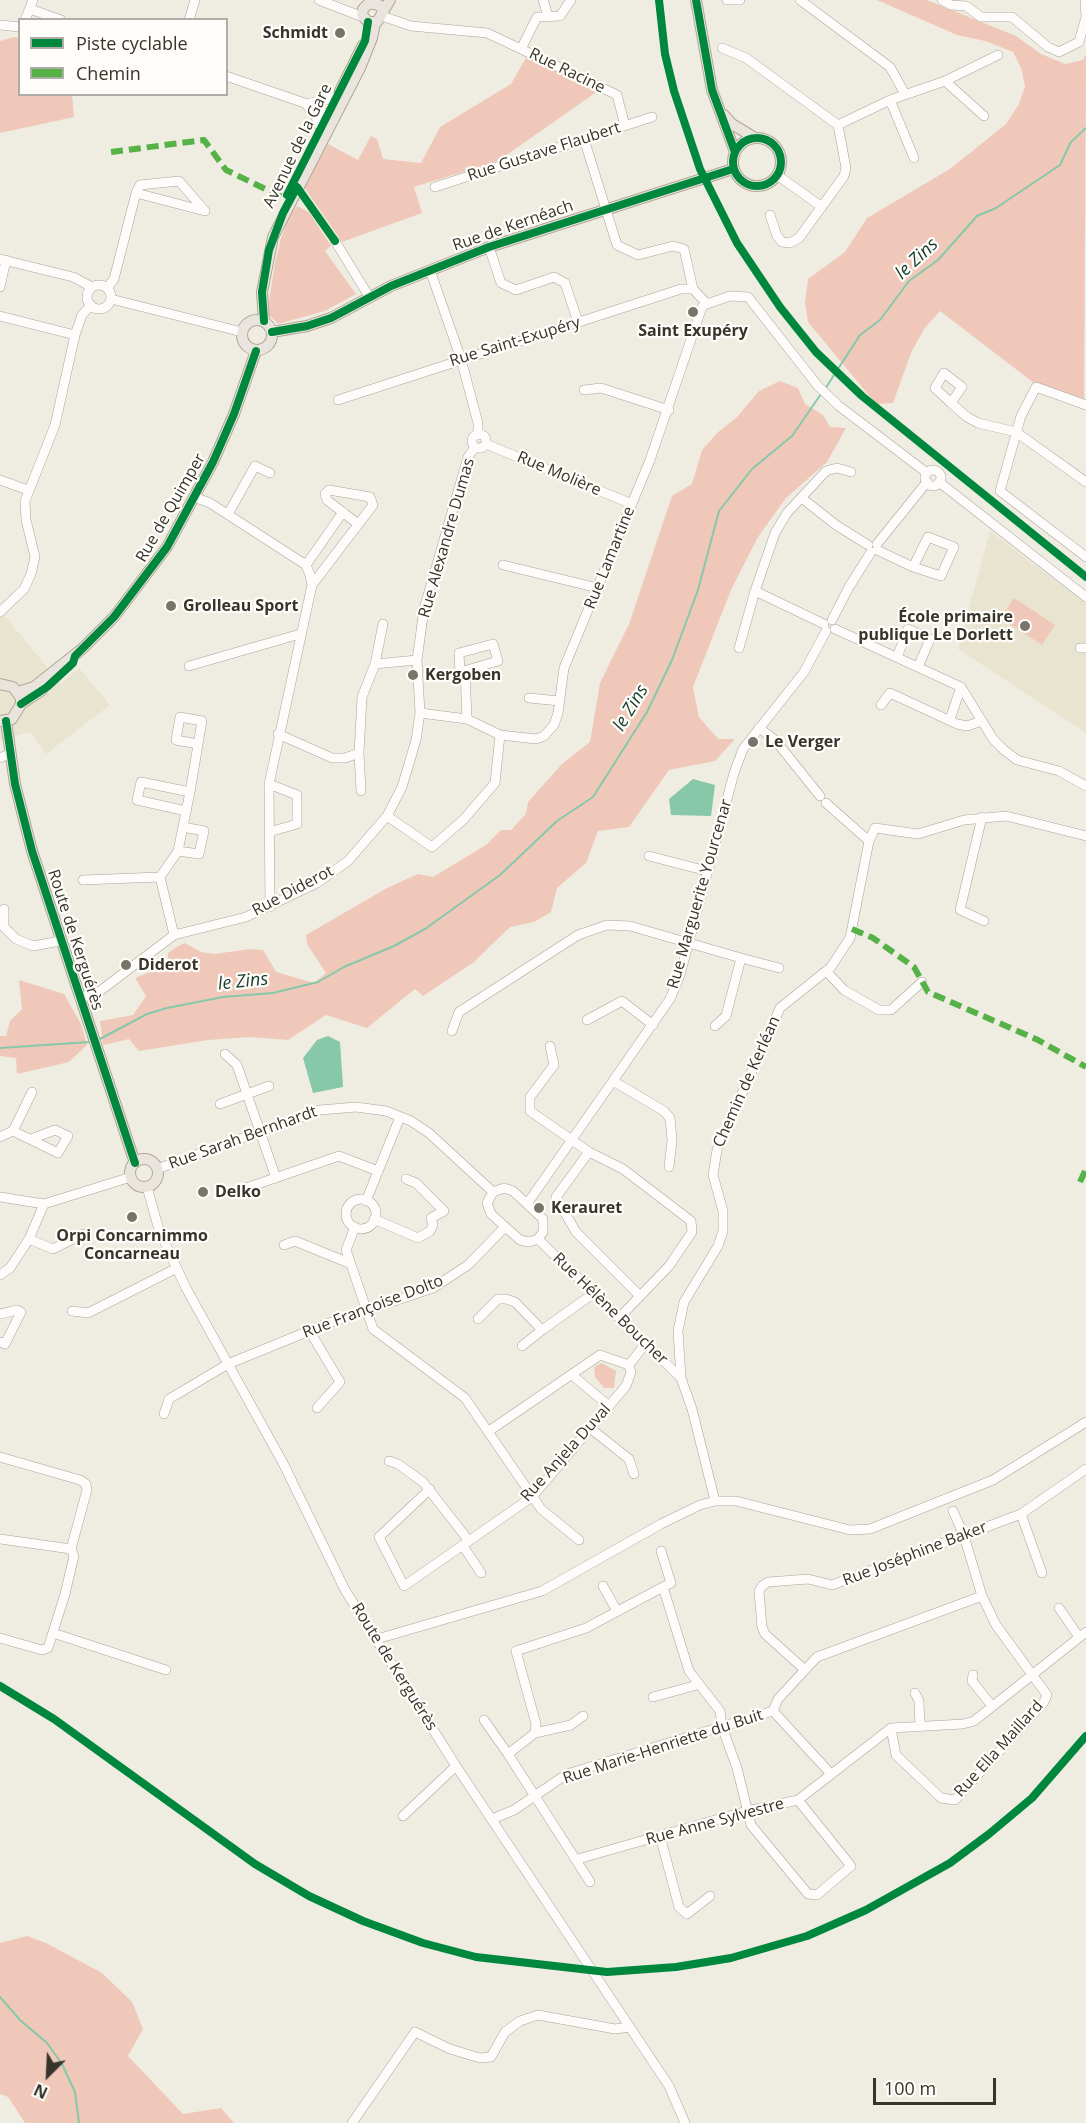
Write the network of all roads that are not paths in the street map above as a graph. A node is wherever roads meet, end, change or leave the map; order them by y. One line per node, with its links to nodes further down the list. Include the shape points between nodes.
1 (195, 0): 17 (street)
2 (390, 0): 13 (main road, Avenue de la Gare)
3 (543, 0): 14 (street)
4 (571, 0): 14 (street, via 560,16)
5 (696, 0): 29 (main road, via 712,90)
6 (727, 0): 7 (street)
7 (740, 0)
8 (800, 0): 25 (street, via 890,67)
9 (942, 0): 15 (street, via 966,6 981,17 1012,17 1059,52 1079,42)
10 (1085, 0): 15 (street)
11 (327, 2): 13 (street)
12 (31, 4): 16 (street)
13 (374, 13): 21 (street, via 411,26 487,33); 26 (main road, Avenue de la Gare, via 365,41); 35 (main road, Avenue de la Gare, via 365,58)
14 (548, 16): 21 (street, Rue Racine, via 537,17)
15 (1086, 17)
16 (56, 18)
17 (190, 18)
18 (0, 24): 19 (street)
19 (18, 27)
20 (722, 48): 33 (street, via 746,58)
21 (521, 49): 34 (street, Rue Racine, via 617,95)
22 (998, 55): 24 (street)
23 (228, 77): 28 (street)
24 (945, 81): 25 (street); 30 (street)
25 (905, 94): 27 (street)
26 (337, 97): 28 (street); 31 (main road, Avenue de la Gare)
27 (890, 100): 33 (street); 39 (street)
28 (306, 104): 31 (street, via 319,108); 35 (street)
29 (722, 113): 36 (main road); 38 (main road)
30 (984, 116)
31 (327, 117): 35 (main road, Avenue de la Gare)
32 (652, 117): 34 (street, Rue Gustave Flaubert)
33 (838, 125): 44 (street, via 846,168)
34 (625, 126): 37 (street, Rue Gustave Flaubert)
35 (324, 130): 60 (main road, Avenue de la Gare, via 269,238)
36 (755, 138): 38 (main road, via 743,142); 41 (main road, via 769,142 778,152)
37 (585, 139): 42 (street, Rue Gustave Flaubert); 45 (street)
38 (735, 152): 40 (main road)
39 (914, 158)
40 (728, 170): 41 (main road, via 754,186 767,184); 45 (main road, Rue de Kernéach)
41 (777, 176): 44 (street)
42 (435, 186)
43 (136, 194): 43 (street, via 140,185 179,181 205,211); 53 (street, via 114,279)
44 (822, 207): 46 (street, via 800,238 790,243 777,236)
45 (607, 208): 48 (main road, Rue de Kernéach); 54 (street, via 617,245 638,255 673,246 684,249)
46 (770, 215)
47 (335, 241): 55 (street)
48 (489, 247): 50 (main road, Rue de Kernéach); 61 (street, via 501,283 516,290 554,277 565,283)
49 (3, 260): 51 (street); 52 (street, via 73,277)
50 (430, 270): 55 (main road, Rue de Kernéach); 66 (street)
51 (0, 287)
52 (92, 287): 53 (street); 58 (street, via 88,298)
53 (107, 288): 56 (street)
54 (693, 288): 57 (street); 61 (street, Rue Saint-Exupéry)
55 (370, 298): 63 (main road, Rue de Kernéach, via 307,326)
56 (111, 299): 58 (street, via 101,309); 62 (street)
57 (707, 304): 71 (street, Rue Lamartine, via 702,307); 78 (street, via 730,296 748,297 818,386)
58 (91, 305): 64 (street, via 82,315)
59 (0, 315): 64 (street)
60 (259, 321): 62 (main road, via 245,326); 63 (main road)
61 (578, 322): 66 (street, Rue Saint-Exupéry)
62 (242, 332): 65 (main road, via 245,344)
63 (272, 332): 65 (main road, via 268,346)
64 (75, 335): 81 (street, via 55,425)
65 (255, 351): 82 (main road, Rue de Quimper, via 234,414)
66 (460, 359): 68 (street, Rue Saint-Exupéry); 73 (street)
67 (584, 390): 71 (street, via 601,388)
68 (338, 400)
69 (951, 403): 72 (street, via 978,423)
70 (1086, 404): 72 (street, via 1036,387)
71 (669, 410): 84 (street, Rue Lamartine)
72 (1016, 432): 80 (street); 89 (street, via 1000,491)
73 (478, 435): 74 (street, via 484,436); 75 (street, via 473,439)
74 (486, 444): 75 (street); 84 (street, Rue Molière)
75 (475, 447): 104 (street, Rue Alexandre Dumas, via 468,457 424,609)
76 (851, 472): 83 (street, via 837,468 826,471)
77 (270, 473): 86 (street, via 255,466)
78 (927, 478): 88 (street, Rue Marguerite Yourcenar); 96 (street, via 934,485 939,482)
79 (0, 480): 81 (street)
80 (1086, 482)
81 (28, 490): 97 (street, via 26,520 35,557 24,589)
82 (194, 497): 86 (street); 102 (main road, Rue de Quimper, via 167,547 143,580 114,617)
83 (803, 499): 88 (street); 95 (street, via 787,513 775,533)
84 (632, 504): 94 (street, Rue Lamartine)
85 (343, 512): 87 (street); 87 (street, via 327,500 325,494 329,490 370,497 373,505); 90 (street)
86 (228, 514): 90 (street)
87 (358, 524): 93 (street)
88 (874, 548): 92 (street); 99 (street, Rue Marguerite Yourcenar)
89 (1086, 557)
90 (306, 565): 93 (street)
91 (503, 565): 94 (street)
92 (913, 567): 92 (street, via 941,576 954,548 928,537)
93 (312, 585): 100 (street)
94 (597, 588): 113 (street, Rue Lamartine, via 564,668)
95 (755, 591): 99 (street); 101 (street)
96 (1086, 597)
97 (0, 612)
98 (383, 624): 105 (street)
99 (829, 626): 103 (street); 121 (street, Rue Marguerite Yourcenar, via 804,672)
100 (300, 634): 106 (street); 122 (street)
101 (740, 648)
102 (75, 656): 111 (main road, Rue de Quimper, via 34,687); 114 (main road, Rue de Quimper, via 59,676)
103 (897, 657): 107 (street); 107 (street, via 908,628 930,639)
104 (417, 660): 105 (street); 116 (street, Rue Alexandre Dumas)
105 (375, 663): 125 (street, via 362,697)
106 (189, 666)
107 (918, 667): 110 (street)
108 (465, 670): 117 (street)
109 (0, 683): 111 (main road)
110 (961, 687): 118 (street); 120 (street)
111 (18, 692): 114 (main road)
112 (529, 698): 113 (street)
113 (560, 701): 123 (street, Rue Lamartine, via 554,725 544,736 536,739)
114 (21, 704): 119 (main road, Rue de Quimper, via 17,715)
115 (881, 705): 118 (street, via 890,693)
116 (420, 713): 117 (street); 132 (street, Rue Alexandre Dumas, via 410,766)
117 (467, 718): 123 (street, Rue Lamartine)
118 (950, 719): 120 (street, via 967,726)
119 (3, 721): 126 (main road, Route de Kerguérès)
120 (982, 721): 128 (street, via 993,739 1017,760 1059,771)
121 (759, 728): 137 (street, via 775,740 823,800); 141 (street, Rue Marguerite Yourcenar, via 743,749 734,773)
122 (278, 734): 125 (street, via 332,758); 127 (street)
123 (500, 735): 132 (street, via 495,783 463,820 432,847)
124 (198, 744): 130 (street)
125 (358, 753): 129 (street)
126 (5, 756): 148 (main road, Route de Kerguérès)
127 (269, 784): 135 (street); 135 (street, via 297,795 297,824)
128 (1086, 786)
129 (361, 791)
130 (190, 792): 131 (street); 131 (street, via 141,782 137,800)
131 (186, 811): 134 (street)
132 (387, 816): 140 (street, Rue Alexandre Dumas)
133 (982, 818): 136 (street, via 1006,816); 137 (street, via 918,834 875,828); 146 (street, via 960,910)
134 (183, 826): 138 (street); 138 (street, via 204,831 199,854)
135 (269, 832): 144 (street)
136 (1086, 836)
137 (869, 841): 152 (street, Chemin de Kerléan, via 852,929 843,950)
138 (178, 851): 142 (street)
139 (649, 856): 141 (street)
140 (348, 861): 144 (street, Rue Diderot, via 317,883)
141 (707, 871): 149 (street, Rue Marguerite Yourcenar)
142 (160, 877): 143 (street); 147 (street)
143 (83, 880)
144 (270, 907): 147 (street, Rue Diderot)
145 (4, 909): 148 (street, via 4,927 16,939 33,946)
146 (984, 921)
147 (174, 935): 154 (street, Rue Diderot, via 100,991)
148 (60, 941): 154 (main road, Route de Kerguérès)
149 (689, 944): 150 (street); 156 (street, Rue Marguerite Yourcenar, via 670,999); 158 (street, via 630,926 597,927 578,935 459,1012)
150 (741, 958): 151 (street); 157 (street, via 726,1016)
151 (779, 968)
152 (826, 972): 153 (street, via 844,990 879,1010 891,1010); 212 (street, Chemin de Kerléan, via 780,1008 717,1150 713,1175 723,1210 723,1231 681,1309)
153 (922, 982)
154 (80, 998): 173 (main road, Route de Kerguérès)
155 (587, 1020): 156 (street, via 622,1001)
156 (653, 1024): 161 (street, Rue Marguerite Yourcenar)
157 (715, 1026)
158 (452, 1031)
159 (550, 1046): 171 (street, via 554,1065 528,1105 536,1116)
160 (225, 1054): 164 (street, via 237,1065)
161 (613, 1081): 171 (street, Rue Marguerite Yourcenar); 174 (street, via 670,1118)
162 (269, 1086): 164 (street)
163 (32, 1092): 167 (street)
164 (246, 1095): 165 (street); 168 (street)
165 (220, 1104)
166 (400, 1117): 168 (street, Rue Sarah Bernhardt, via 356,1107 320,1110); 176 (street); 182 (street, Rue Sarah Bernhardt, via 429,1133)
167 (13, 1131): 169 (street); 170 (street)
168 (259, 1132): 175 (street, Rue Sarah Bernhardt); 178 (street)
169 (0, 1137)
170 (31, 1139)
171 (572, 1140): 172 (street); 185 (street, Rue Marguerite Yourcenar)
172 (589, 1152): 198 (street, via 556,1197 576,1232); 198 (street, via 623,1169 691,1221 692,1232 669,1266)
173 (135, 1163): 175 (main road, via 148,1160); 177 (main road)
174 (669, 1167)
175 (158, 1169): 180 (main road, via 155,1182)
176 (378, 1172): 178 (street, via 339,1156); 184 (street)
177 (131, 1177): 180 (main road, via 135,1184); 186 (street)
178 (276, 1178): 181 (street)
179 (406, 1179): 187 (street, via 416,1183 444,1211 431,1218 430,1232 418,1238)
180 (147, 1187): 195 (street, Route de Kerguérès, via 159,1230)
181 (243, 1189)
182 (493, 1192): 185 (street, via 504,1188); 189 (street, via 487,1203 491,1214)
183 (0, 1197): 186 (street)
184 (366, 1201): 187 (street, via 376,1207); 188 (street, via 354,1199 345,1217)
185 (527, 1203): 192 (street, via 543,1219 543,1232)
186 (44, 1204): 191 (street)
187 (374, 1219): 188 (street, via 367,1230)
188 (356, 1227): 194 (street, via 346,1250)
189 (504, 1227): 192 (street, via 520,1240); 200 (street, Rue Françoise Dolto, via 453,1276 433,1288)
190 (84, 1234): 191 (street, via 53,1249)
191 (29, 1239): 196 (street, via 10,1268)
192 (538, 1239): 197 (street, Rue Hélène Boucher)
193 (284, 1245): 194 (street, via 295,1241)
194 (349, 1263): 200 (street)
195 (177, 1268): 199 (street, via 88,1314); 209 (street, Route de Kerguérès)
196 (0, 1275)
197 (594, 1293): 202 (street, Rue Hélène Boucher); 205 (street)
198 (640, 1296): 202 (street)
199 (72, 1311)
200 (367, 1311): 204 (street, Rue Françoise Dolto); 218 (street, via 373,1329 465,1398)
201 (0, 1314): 206 (street, via 21,1312 5,1344)
202 (619, 1318): 207 (street, Rue Hélène Boucher)
203 (478, 1319): 205 (street, via 498,1299 506,1299 515,1302)
204 (309, 1330): 209 (street, Rue Françoise Dolto); 214 (street, via 340,1382)
205 (542, 1330): 208 (street)
206 (0, 1342)
207 (646, 1343): 210 (street, Rue Anjela Duval); 212 (street, Rue Hélène Boucher)
208 (522, 1346)
209 (228, 1364): 215 (street, Rue Françoise Dolto, via 169,1400); 244 (street, Route de Kerguérès, via 284,1463 345,1590)
210 (629, 1365): 211 (street, via 600,1355); 213 (street, Rue Anjela Duval, via 626,1386)
211 (572, 1375): 213 (street); 218 (street)
212 (681, 1378): 225 (street, Chemin de Kerléan)
213 (609, 1406): 217 (street, Rue Anjela Duval)
214 (317, 1408)
215 (164, 1414)
216 (1086, 1422): 225 (street, via 993,1480 870,1528 850,1530 736,1501)
217 (590, 1428): 222 (street, via 629,1459); 224 (street, Rue Anjela Duval)
218 (489, 1431): 224 (street)
219 (0, 1457): 232 (street, via 86,1484)
220 (388, 1461): 223 (street, via 398,1464)
221 (1086, 1469): 227 (street, Rue Joséphine Baker)
222 (634, 1474)
223 (430, 1489): 231 (street); 231 (street, Rue Anjela Duval, via 379,1537 404,1587)
224 (532, 1497): 230 (street); 231 (street, Rue Anjela Duval)
225 (715, 1501): 244 (street, via 661,1524 542,1591)
226 (953, 1511): 228 (street)
227 (1021, 1514): 228 (street, Rue Joséphine Baker); 235 (street)
228 (964, 1536): 238 (street); 246 (street, Rue Joséphine Baker, via 832,1585 808,1579 768,1582 762,1586 759,1591 765,1634)
229 (0, 1539): 232 (street)
230 (579, 1540)
231 (466, 1544): 234 (street)
232 (71, 1549): 241 (street, via 74,1556)
233 (661, 1551): 237 (street, via 671,1583)
234 (482, 1573)
235 (1042, 1573)
236 (603, 1586): 240 (street)
237 (663, 1587): 240 (street); 249 (street)
238 (982, 1596): 246 (street, Rue Marie-Henriette du Buit, via 817,1658); 247 (street, via 996,1624)
239 (1059, 1608): 242 (street)
240 (617, 1611): 259 (street, via 586,1628 516,1652)
241 (53, 1633): 243 (street, via 48,1648 42,1650); 245 (street)
242 (1083, 1635): 247 (street)
243 (0, 1638)
244 (377, 1639): 261 (street, Route de Kerguérès)
245 (166, 1670)
246 (805, 1670): 253 (street, Rue Marie-Henriette du Buit, via 778,1699)
247 (1031, 1674): 252 (street); 258 (street, Rue Ella Maillard, via 1045,1689 1044,1702 955,1800 941,1798 896,1755)
248 (973, 1676): 252 (street, via 972,1682)
249 (697, 1685): 251 (street); 257 (street, via 720,1711)
250 (915, 1693): 256 (street)
251 (653, 1697)
252 (992, 1706): 256 (street, via 974,1721)
253 (773, 1711): 257 (street, Rue Marie-Henriette du Buit); 262 (street, Rue Marie-Henriette du Buit)
254 (583, 1716): 259 (street, via 571,1725)
255 (484, 1720): 260 (street)
256 (920, 1726): 258 (street)
257 (722, 1727): 263 (street, Rue Marie-Henriette du Buit, via 567,1774); 265 (street)
258 (891, 1728): 262 (street, Rue Anne Sylvestre)
259 (535, 1732): 260 (street)
260 (508, 1754): 263 (street)
261 (456, 1766): 266 (street); 267 (street, Route de Kerguérès)
262 (831, 1774): 264 (street, Rue Anne Sylvestre)
263 (535, 1793): 267 (street, Rue Marie-Henriette du Buit, via 514,1810); 269 (street)
264 (798, 1800): 265 (street, Rue Anne Sylvestre); 265 (street, via 851,1866 817,1894 808,1894 751,1825)
265 (747, 1811): 268 (street, Rue Anne Sylvestre)
266 (403, 1816)
267 (492, 1819): 272 (street, Route de Kerguérès)
268 (660, 1836): 269 (street, Rue Anne Sylvestre); 271 (street, via 679,1907 687,1914)
269 (578, 1859): 270 (street)
270 (590, 1882)
271 (710, 1896)
272 (630, 2027): 273 (street, via 615,2029 538,2015 505,2032 490,2057 480,2058 415,2032); 274 (street, Route de Kerguérès, via 669,2086)
273 (352, 2123)
274 (685, 2123)

